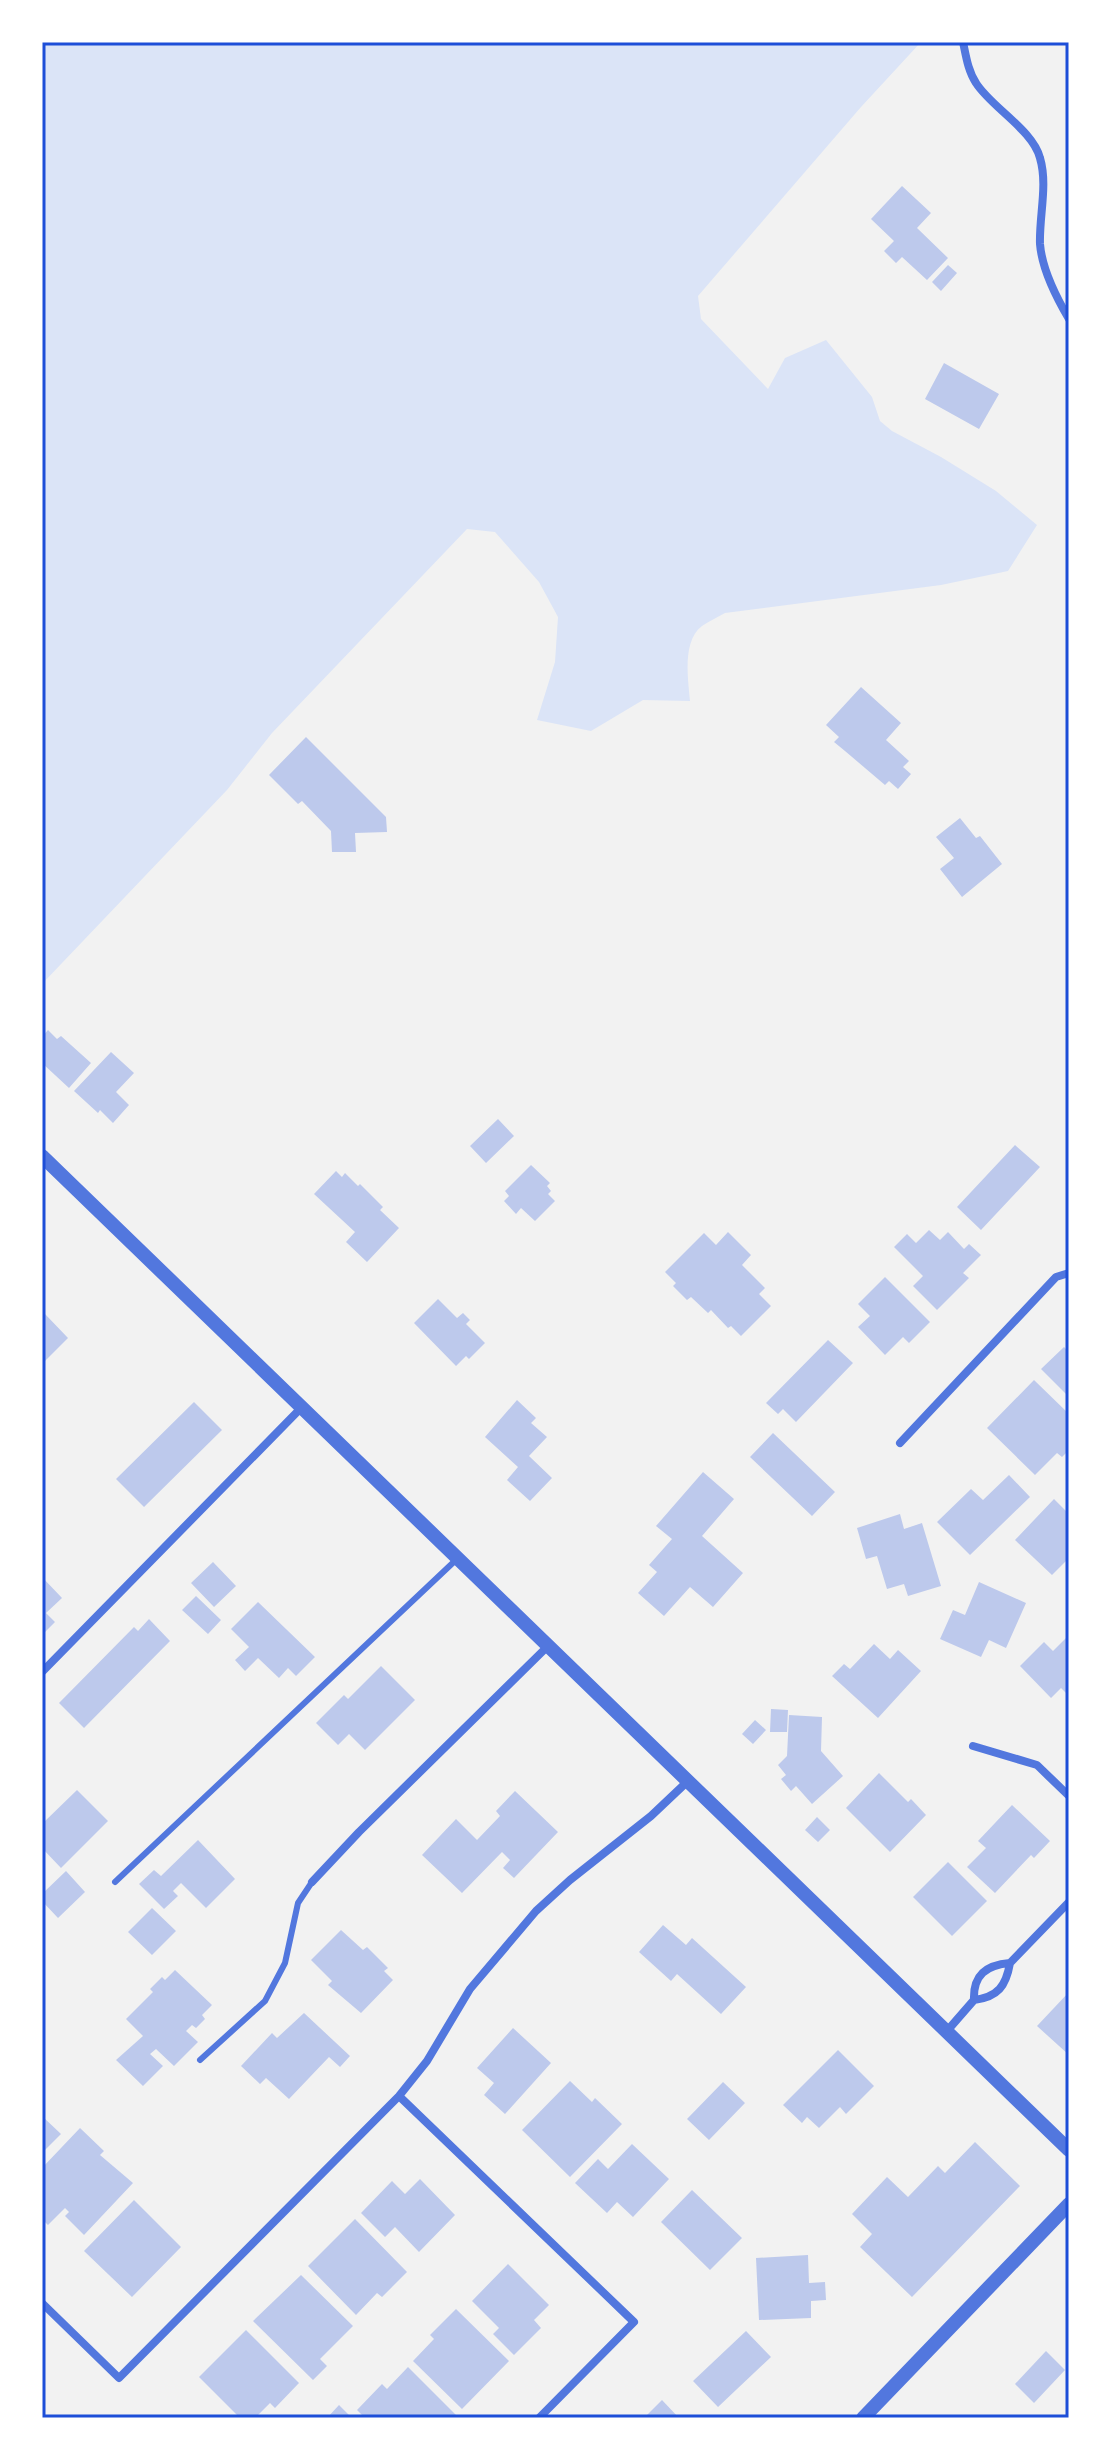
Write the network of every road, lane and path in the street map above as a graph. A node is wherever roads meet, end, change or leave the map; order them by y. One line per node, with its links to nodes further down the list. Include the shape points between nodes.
1 (963, 42): 2 (street, via 976,84 1040,156 1040,246)
2 (1069, 319)
3 (42, 1156): 5 (street)
4 (1069, 1273): 6 (street, via 1056,1277)
5 (302, 1407): 7 (street); 9 (street)
6 (900, 1443)
7 (458, 1558): 8 (street); 13 (lane)
8 (548, 1646): 11 (street); 14 (street)
9 (42, 1672)
10 (973, 1746): 12 (street, via 1037,1765)
11 (688, 1781): 18 (street); 20 (street, via 536,1911 470,1989)
12 (1069, 1796)
13 (115, 1882)
14 (312, 1882): 19 (lane, via 298,1903 285,1963 265,2001)
15 (1069, 1902): 16 (street)
16 (1010, 1963): 17 (street, via 997,1993); 17 (street, via 983,1970)
17 (974, 2000): 18 (street)
18 (947, 2031): 21 (street)
19 (200, 2060)
20 (399, 2096): 23 (street, via 119,2378); 24 (street, via 634,2322)
21 (1069, 2150)
22 (1069, 2204): 25 (street)
23 (42, 2303)
24 (539, 2418)
25 (863, 2418)

